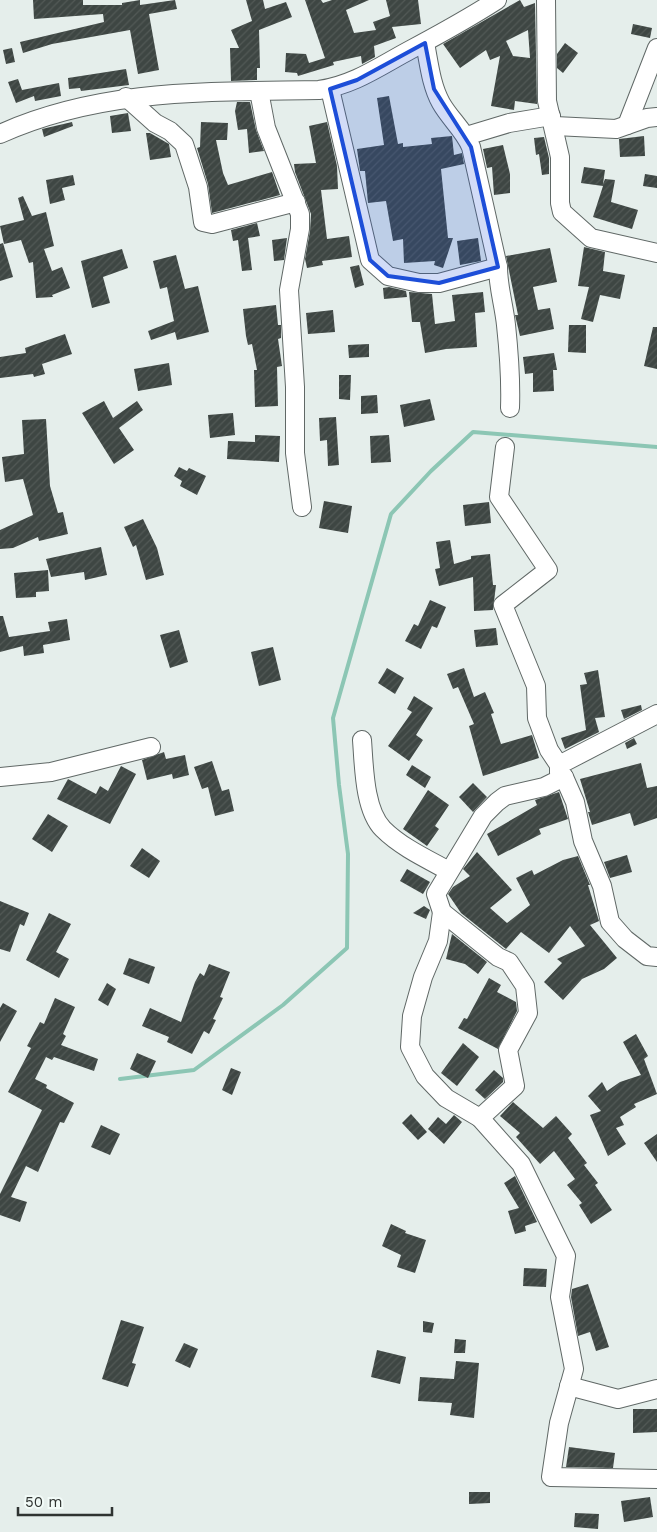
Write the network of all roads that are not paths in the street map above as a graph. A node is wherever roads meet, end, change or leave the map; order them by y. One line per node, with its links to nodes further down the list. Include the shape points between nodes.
1 (498, 0): 3 (street)
2 (546, 0): 9 (street, via 547,101)
3 (425, 43): 5 (street, via 357,80); 12 (street, via 434,90 449,117)
4 (657, 48): 10 (street)
5 (330, 89): 6 (street); 15 (street, via 370,260 388,276 419,282 439,283)
6 (259, 91): 7 (street); 13 (street, via 266,128)
7 (126, 97): 11 (street, via 44,116); 13 (street, via 184,144 198,188 203,222 212,224)
8 (657, 117): 10 (street)
9 (553, 121): 10 (street, via 616,129); 12 (street, via 509,123); 14 (street, via 560,157 562,212 591,238)
10 (628, 125)
11 (0, 134)
12 (466, 136): 15 (street)
13 (296, 202): 18 (street, via 300,229 289,290 295,453)
14 (657, 253)
15 (498, 267): 16 (street, via 511,373)
16 (510, 408)
17 (504, 447): 22 (street, via 499,497 548,570 503,605 536,686 537,718 549,750)
18 (302, 507)
19 (657, 714): 22 (street)
20 (362, 740): 24 (street, via 370,805 382,829)
21 (151, 747): 23 (street, via 51,772)
22 (562, 771): 24 (street, via 544,787 505,796 497,802 483,816); 26 (street, via 575,802 583,842 602,886 610,922 647,956)
23 (0, 777)
24 (449, 871): 25 (street, via 436,894)
25 (442, 912): 27 (street, via 438,941 412,1016 410,1048 425,1076 446,1098); 27 (street, via 490,951 509,962 525,986 528,1013 508,1050 515,1086)
26 (657, 957)
27 (480, 1118): 28 (street, via 521,1164 566,1256 560,1297 574,1369)
28 (569, 1386): 29 (street, via 618,1399); 30 (street, via 552,1477)
29 (657, 1389)
30 (657, 1479)

